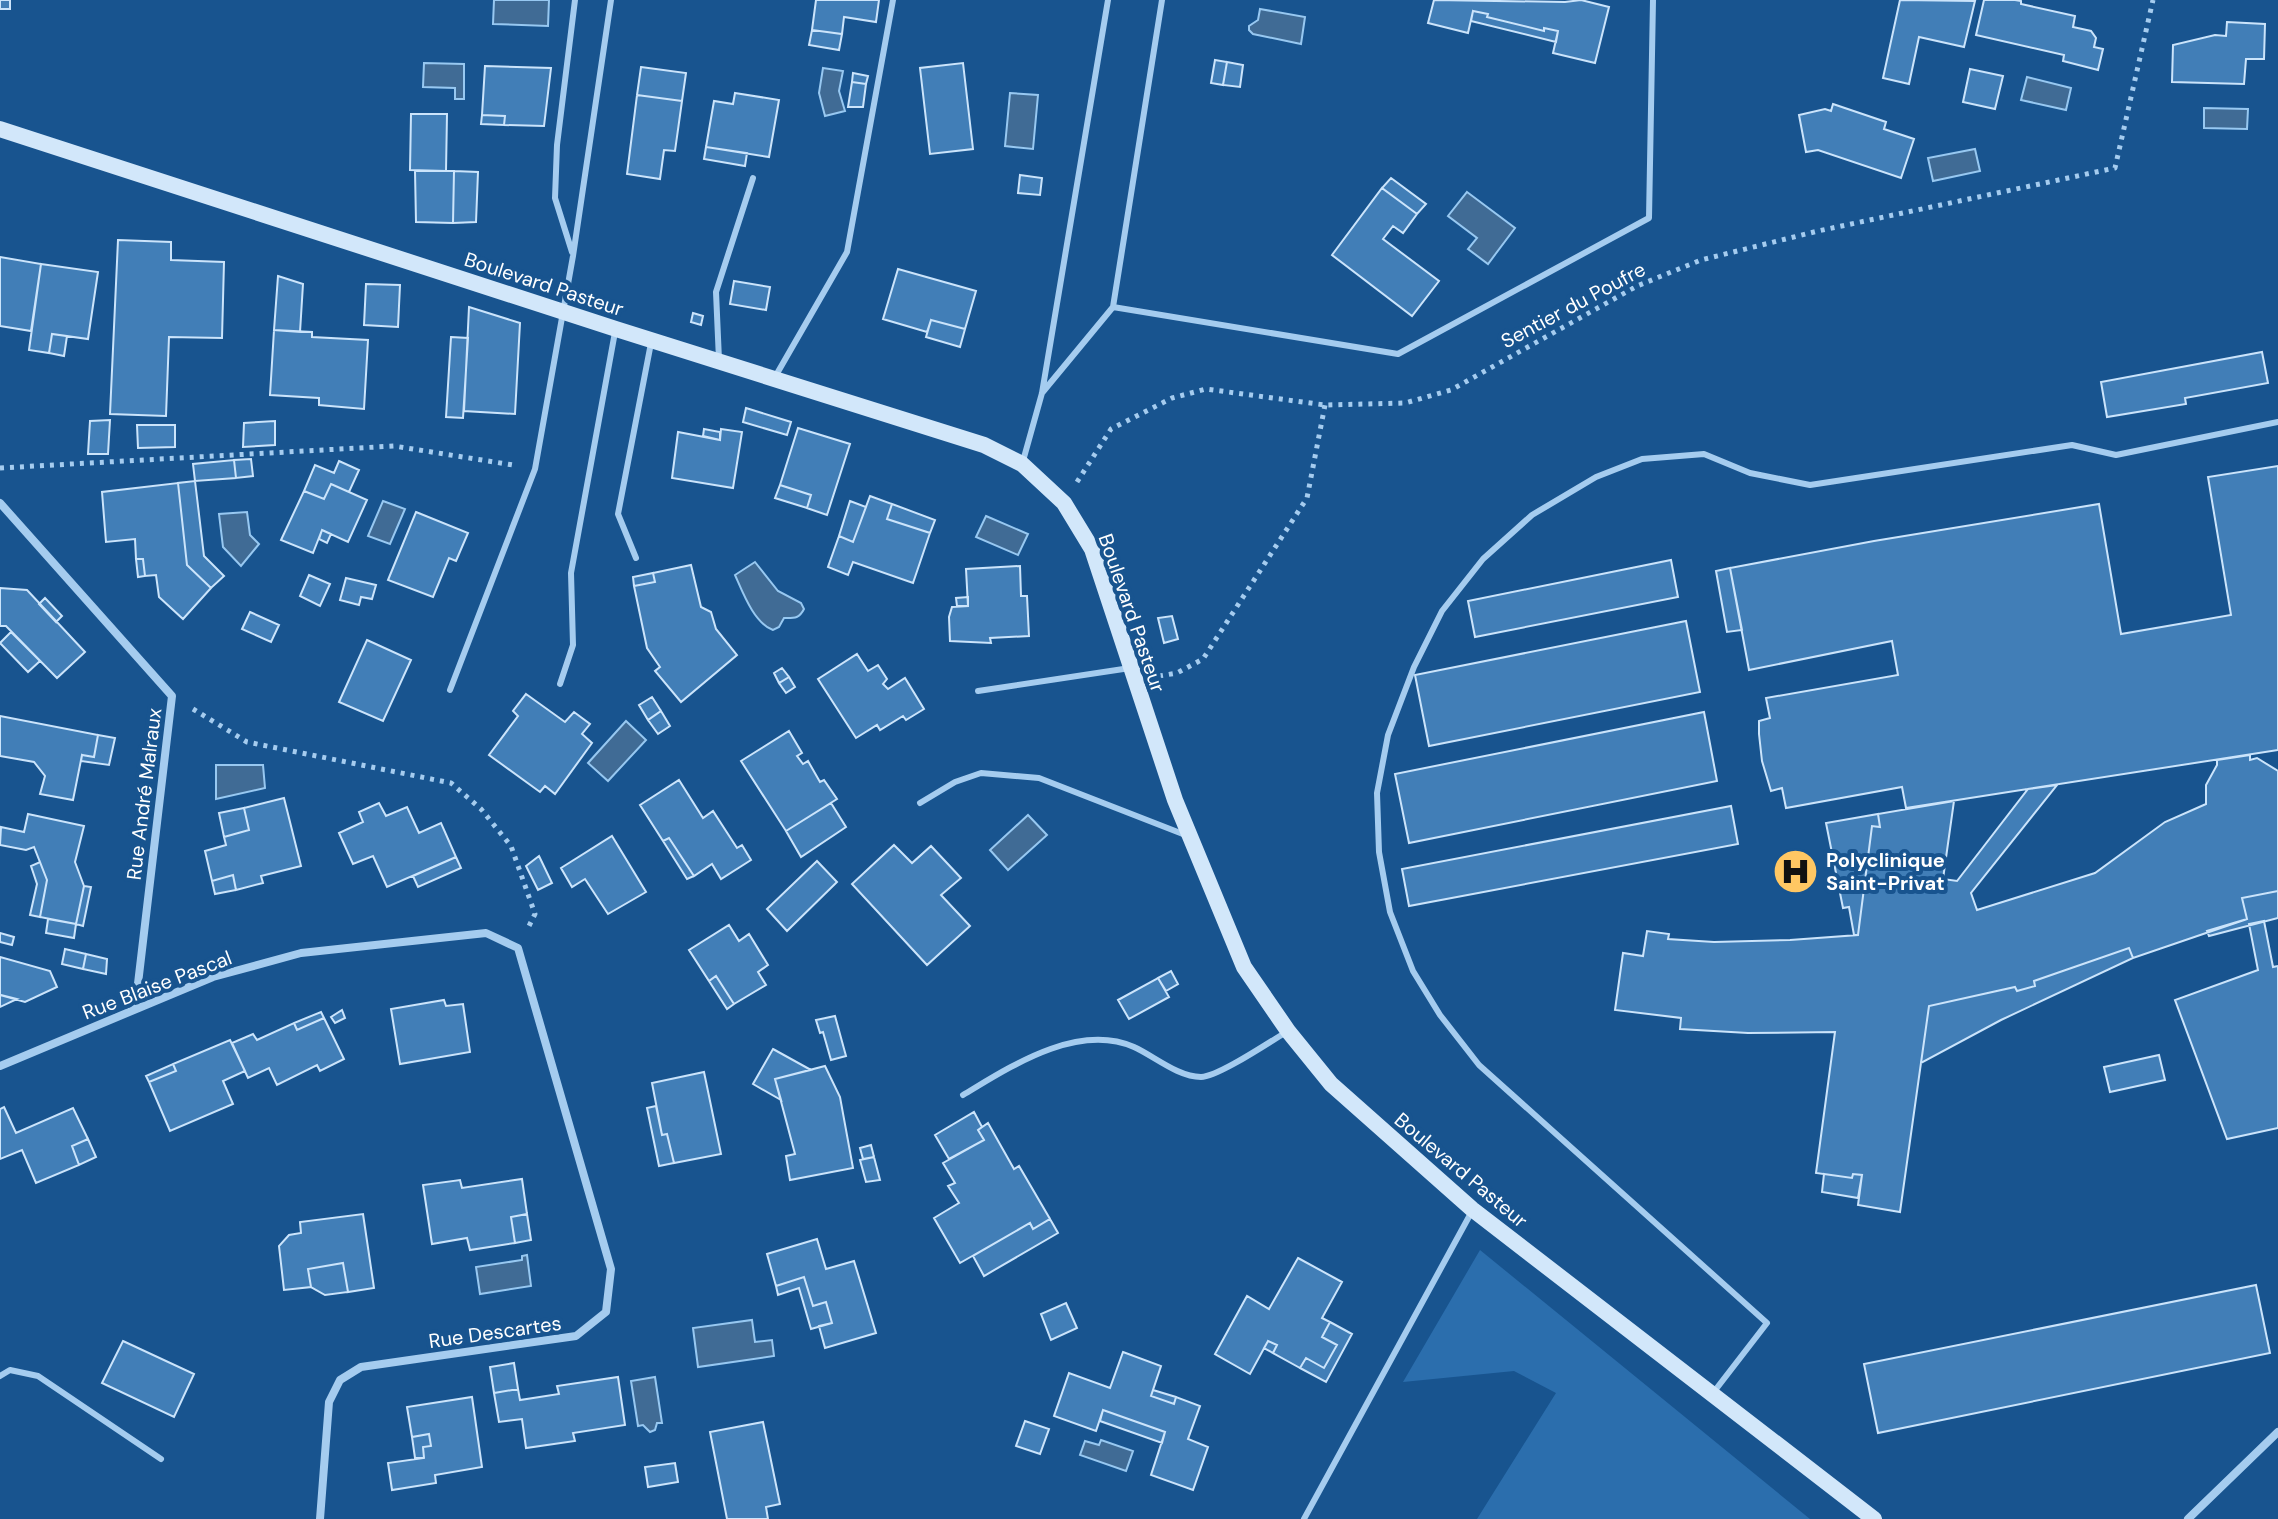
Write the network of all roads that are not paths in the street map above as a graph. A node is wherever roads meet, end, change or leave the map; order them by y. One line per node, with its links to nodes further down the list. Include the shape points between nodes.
1 (575, 0): 9 (lane, via 555,198)
2 (611, 0): 9 (lane)
3 (893, 0): 15 (lane, via 847,252)
4 (1108, 0): 16 (lane)
5 (1162, 0): 10 (lane)
6 (1653, 0): 10 (lane, via 1649,218 1398,354)
7 (0, 129): 11 (street, Boulevard Pasteur)
8 (753, 178): 14 (lane, via 716,292)
9 (573, 256): 11 (lane)
10 (1113, 307): 16 (lane)
11 (562, 310): 12 (street, Boulevard Pasteur); 23 (lane, via 535,469)
12 (616, 329): 13 (street, Boulevard Pasteur); 22 (lane, via 571,573 573,645)
13 (652, 339): 14 (street, Boulevard Pasteur); 20 (lane, via 618,514)
14 (719, 361): 15 (street, Boulevard Pasteur)
15 (775, 377): 18 (street, Boulevard Pasteur, via 984,445)
16 (1042, 393): 18 (lane)
17 (2278, 422): 34 (lane, via 2116,455 2072,445 1810,485 1750,473 1704,454 1642,459 1596,477 1532,515 1483,559 1442,611 1388,735 1377,793 1379,852 1390,912 1413,971 1479,1065 1767,1323)
18 (1022, 464): 21 (street, Boulevard Pasteur, via 1064,503 1092,549)
19 (0, 503): 28 (street, Rue André Malraux, via 172,696)
20 (636, 558)
21 (1132, 674): 24 (lane); 26 (street, Boulevard Pasteur)
22 (560, 684)
23 (450, 690)
24 (978, 691)
25 (920, 803): 26 (lane, via 981,773 1039,778)
26 (1191, 838): 29 (street, Boulevard Pasteur, via 1244,967)
27 (518, 948): 28 (street, Rue Blaise Pascal, via 486,933 301,953 213,977); 37 (street, Rue Descartes, via 611,1269 606,1312 576,1336 361,1367 340,1380 329,1402)
28 (135, 1009): 30 (street, Rue Blaise Pascal)
29 (1288, 1031): 31 (lane, via 1203,1077 1131,1045 1095,1038 1046,1051); 32 (street, Boulevard Pasteur, via 1331,1084)
30 (0, 1066)
31 (963, 1095)
32 (1472, 1209): 34 (street, Boulevard Pasteur); 38 (lane)
33 (0, 1376): 36 (lane, via 10,1370 38,1376)
34 (1712, 1394): 39 (street, Boulevard Pasteur)
35 (2278, 1432): 40 (street)
36 (161, 1459)
37 (320, 1519)
38 (1304, 1519)
39 (1874, 1519)
40 (2188, 1519)

